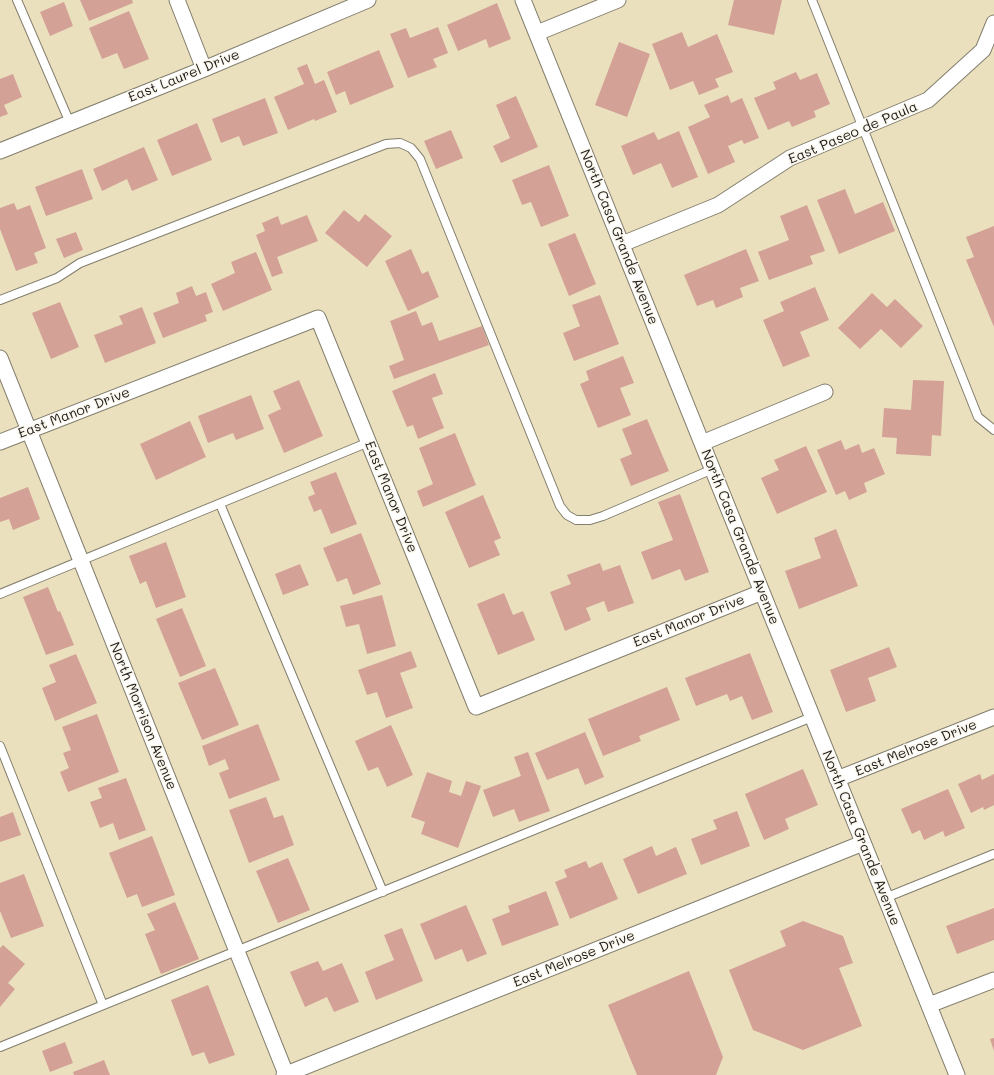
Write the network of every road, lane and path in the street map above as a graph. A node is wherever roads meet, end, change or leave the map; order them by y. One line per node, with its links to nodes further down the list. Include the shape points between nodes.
1 (17, 0): 12 (lane)
2 (177, 0): 11 (street)
3 (368, 0): 7 (street, East Laurel Drive)
4 (523, 0): 9 (street, North Casa Grande Avenue)
5 (618, 0): 9 (street)
6 (812, 0): 13 (lane)
7 (346, 4): 11 (street, East Laurel Drive)
8 (994, 23): 10 (street, East Paseo de Paula)
9 (536, 33): 15 (street, North Casa Grande Avenue)
10 (988, 53): 13 (street, East Paseo de Paula, via 928,100)
11 (204, 68): 12 (street, East Laurel Drive)
12 (70, 123): 14 (street, East Laurel Drive)
13 (863, 128): 15 (street, East Paseo de Paula, via 790,158 718,205); 20 (lane, via 978,417)
14 (0, 152)
15 (622, 244): 23 (street, North Casa Grande Avenue)
16 (0, 300): 24 (lane, via 57,278 80,263 386,144 400,143 411,148 420,159 560,506 567,515 576,520 590,520 603,516)
17 (0, 358): 19 (street, North Morrison Avenue)
18 (825, 392): 23 (street)
19 (29, 430): 21 (street, East Manor Drive); 22 (street, East Manor Drive, via 318,318); 26 (street, North Morrison Avenue)
20 (994, 430)
21 (0, 442)
22 (369, 442): 25 (lane); 27 (street, East Manor Drive, via 476,707)
23 (702, 443): 24 (street, North Casa Grande Avenue)
24 (713, 469): 27 (street, North Casa Grande Avenue)
25 (220, 504): 26 (lane); 35 (lane)
26 (82, 561): 28 (lane); 37 (street, North Morrison Avenue)
27 (762, 592): 30 (street, North Casa Grande Avenue)
28 (0, 594)
29 (994, 716): 32 (street, East Melrose Drive)
30 (812, 717): 32 (street, North Casa Grande Avenue); 35 (lane)
31 (0, 746): 39 (lane)
32 (837, 779): 33 (street, North Casa Grande Avenue)
33 (863, 843): 36 (street, North Casa Grande Avenue); 42 (street, East Melrose Drive)
34 (994, 854): 36 (lane)
35 (383, 892): 37 (lane)
36 (885, 898): 40 (street, North Casa Grande Avenue)
37 (237, 951): 39 (lane); 43 (street, North Morrison Avenue)
38 (994, 980): 40 (street)
39 (103, 1005): 41 (lane)
40 (928, 1005): 44 (street, North Casa Grande Avenue)
41 (0, 1048)
42 (303, 1071): 43 (street, East Melrose Drive)
43 (285, 1075)
44 (956, 1075)

